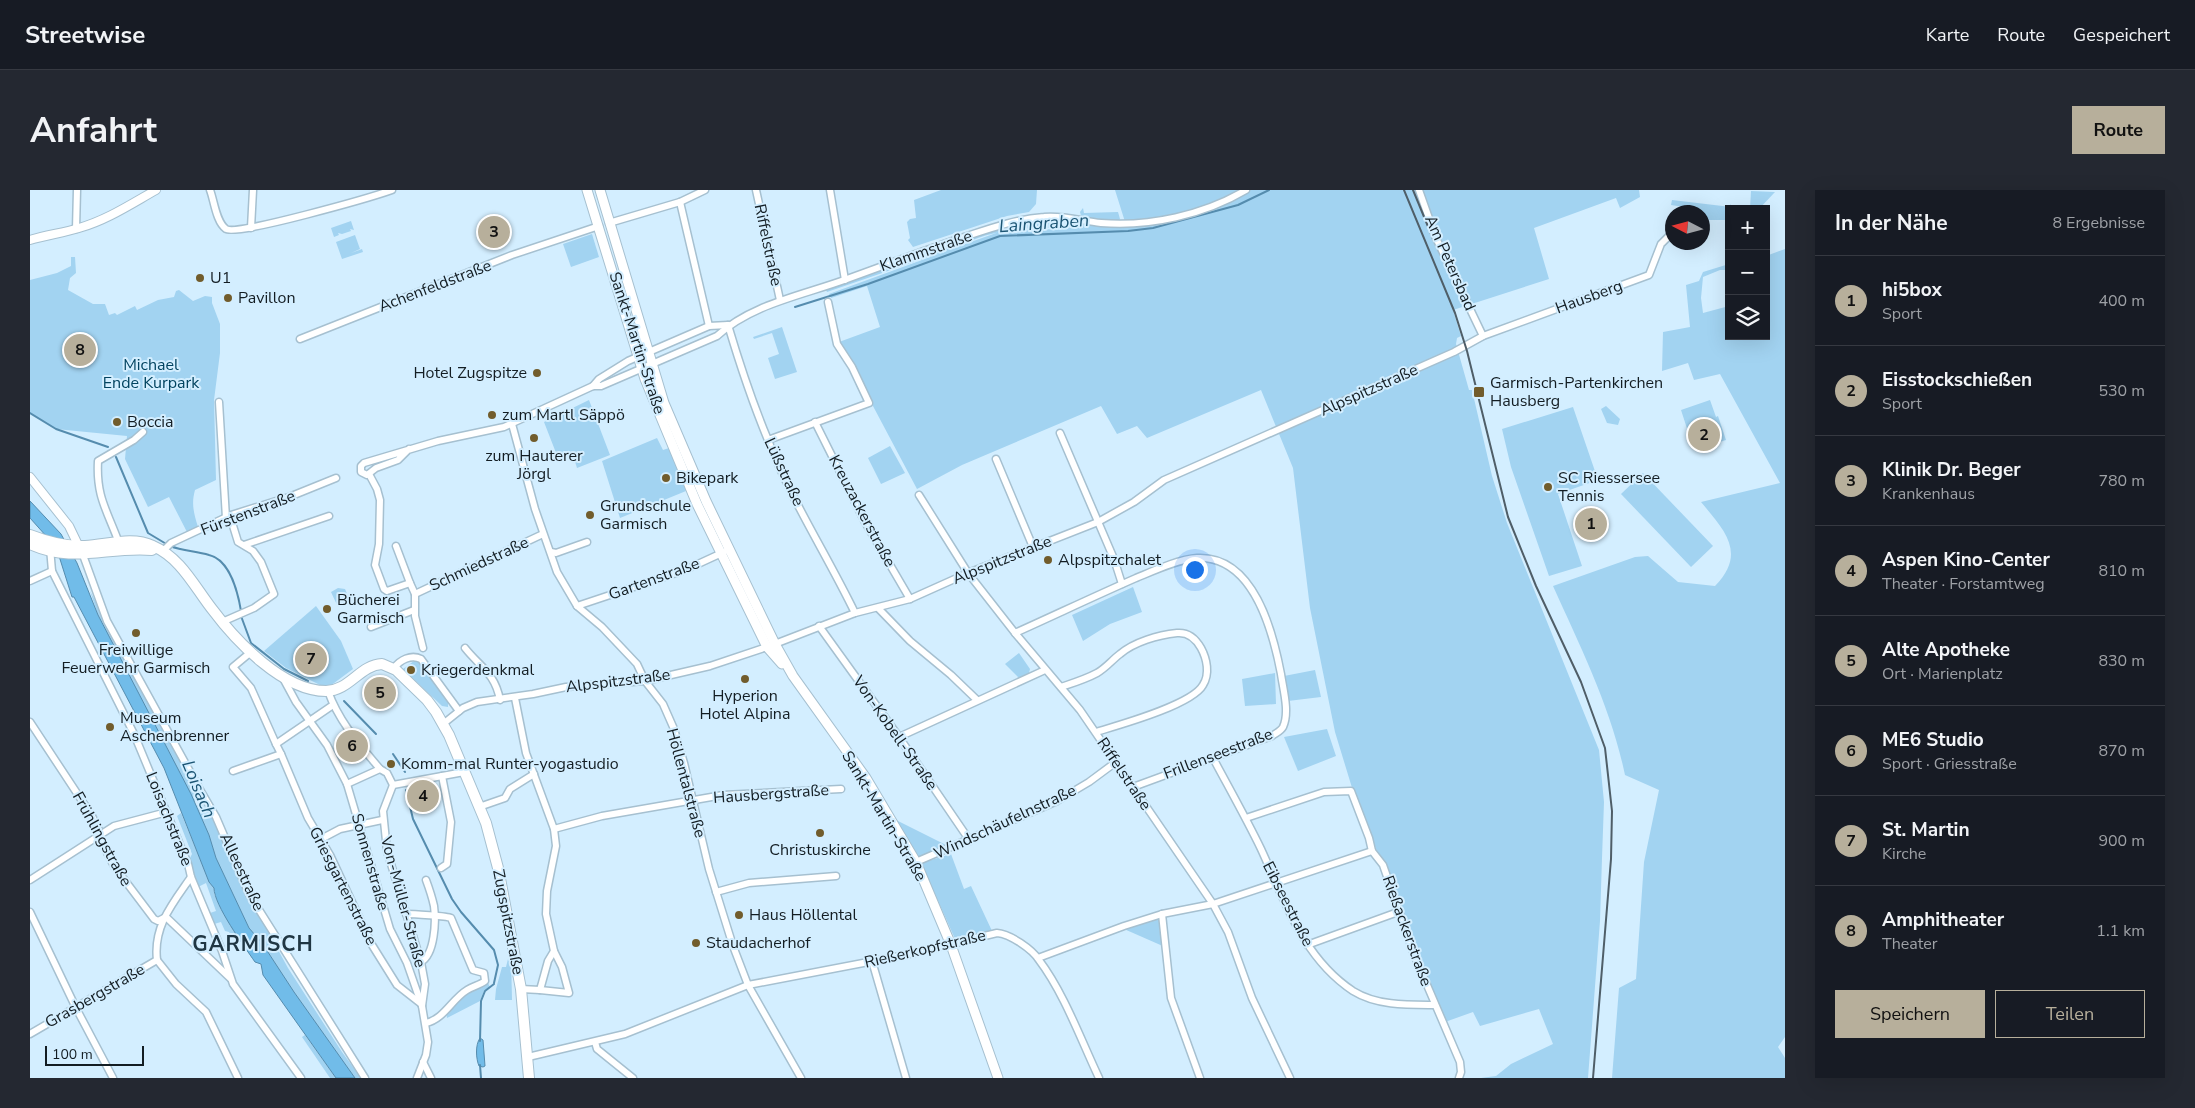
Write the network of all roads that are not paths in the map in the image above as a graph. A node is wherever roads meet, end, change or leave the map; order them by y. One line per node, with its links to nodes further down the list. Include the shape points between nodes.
1 (77, 190): 17 (street)
2 (156, 190): 17 (street, via 120,211)
3 (210, 190): 16 (street, via 225,228 234,231)
4 (253, 190): 16 (street)
5 (392, 190): 16 (street)
6 (587, 190): 15 (main road, Sankt-Martin-Straße)
7 (600, 190): 14 (main road, Sankt-Martin-Straße)
8 (705, 190): 13 (street)
9 (756, 190): 21 (street, Riffelstraße)
10 (830, 190): 20 (street)
11 (1246, 190): 20 (street, Klammstraße, via 1202,209 1149,222 1101,223 1046,216 1016,220)
12 (1419, 190): 25 (street, Am Petersbad, via 1436,238)
13 (680, 202): 14 (street); 24 (street)
14 (609, 223): 27 (main road, Sankt-Martin-Straße)
15 (599, 226): 26 (street, Achenfeldstraße, via 512,255); 28 (main road, Sankt-Martin-Straße)
16 (251, 228)
17 (76, 229): 18 (street)
18 (30, 240)
19 (1665, 240): 25 (street, Hausberg, via 1648,275)
20 (845, 280): 21 (street, Klammstraße)
21 (780, 300): 23 (street, Klammstraße)
22 (828, 302): 33 (street, via 837,344 870,402)
23 (728, 325): 24 (street, Klammstraße); 29 (street, Klammstraße, via 717,336); 37 (street, Lüßstraße)
24 (709, 326): 27 (street, Klammstraße)
25 (1483, 336): 46 (street, Alpspitzstraße, via 1164,480)
26 (300, 339)
27 (649, 353): 28 (street, Klammstraße); 29 (main road, Sankt-Martin-Straße)
28 (638, 357): 30 (main road, Sankt-Martin-Straße); 31 (street, Klammstraße, via 599,379)
29 (652, 364): 30 (street, Klammstraße); 57 (main road, Sankt-Martin-Straße, via 671,422)
30 (642, 368): 31 (street, Klammstraße, via 601,386); 57 (main road, Sankt-Martin-Straße, via 692,493)
31 (593, 386): 34 (street, Klammstraße)
32 (219, 402): 45 (street)
33 (815, 422): 37 (street); 66 (street, Kreuzackerstraße)
34 (512, 424): 38 (street, Klammstraße); 47 (street, Höllentalstraße)
35 (143, 432): 49 (street, via 98,461 100,500)
36 (1060, 433): 46 (street)
37 (768, 440): 70 (street, Lüßstraße)
38 (409, 449): 40 (street, Klammstraße, via 398,460); 40 (street, Klammstraße, via 364,463 360,470)
39 (996, 459): 55 (street)
40 (369, 474): 63 (street, via 379,494 379,544 375,566 384,589 391,591)
41 (30, 477): 56 (street, Alleestraße, via 69,526)
42 (336, 478): 45 (street, Fürstenstraße)
43 (919, 495): 61 (street, Riffelstraße)
44 (329, 516): 53 (street)
45 (228, 517): 53 (street, via 238,542); 58 (street, Fürstenstraße, via 171,544)
46 (1098, 522): 55 (street, Alpspitzstraße); 64 (street)
47 (543, 534): 59 (street, Höllentalstraße); 65 (street, Schmiedstraße)
48 (30, 535): 52 (main road)
49 (119, 542): 56 (main road); 58 (main road, via 141,542)
50 (586, 542): 59 (street)
51 (30, 544): 52 (main road)
52 (48, 545): 56 (main road); 60 (street, Loisachstraße)
53 (244, 546): 71 (street, via 253,551 261,562 274,594 246,612)
54 (396, 546): 63 (street)
55 (1033, 547): 61 (street, Alpspitzstraße)
56 (76, 550): 58 (main road); 157 (street, Alleestraße, via 107,621 216,817 249,894)
57 (725, 551): 67 (street, Gartenstraße, via 685,570); 75 (main road, Sankt-Martin-Straße)
58 (162, 552): 71 (main road, via 180,566)
59 (551, 552): 67 (street, Höllentalstraße, via 557,572)
60 (52, 571): 62 (street); 110 (street, Loisachstraße, via 134,734)
61 (968, 573): 66 (street, Alpspitzstraße); 74 (street, Riffelstraße)
62 (30, 581)
63 (410, 583): 65 (street)
64 (1122, 584): 74 (street, Frillenseestraße); 97 (street, Frillenseestraße, via 1197,558 1215,561 1230,567 1242,578 1263,609 1282,683 1285,719 1282,729 1272,736)
65 (415, 594): 69 (street)
66 (910, 599): 68 (street, Alpspitzstraße)
67 (578, 606): 82 (street, Höllentalstraße, via 622,647 637,664)
68 (878, 608): 70 (street, Alpspitzstraße); 87 (street, via 910,641)
69 (414, 610): 73 (street); 76 (street)
70 (855, 613): 72 (street, Alpspitzstraße)
71 (222, 622): 78 (main road)
72 (819, 626): 75 (street, Alpspitzstraße); 94 (street, Von-Kobell-Straße)
73 (371, 627)
74 (1015, 634): 80 (street, Riffelstraße)
75 (771, 646): 82 (street, Alpspitzstraße, via 710,666); 119 (main road, Sankt-Martin-Straße, via 866,778)
76 (424, 648)
77 (465, 648): 86 (street, via 492,678)
78 (251, 652): 81 (main road); 95 (street, via 233,667 251,688)
79 (394, 668): 84 (main road, via 378,664); 89 (street, via 401,660 414,656 421,659); 92 (main road, Zugspitzstraße, via 427,700)
80 (1045, 670): 83 (street, Riffelstraße); 87 (street)
81 (281, 675): 84 (main road, via 308,689); 91 (street, Sonnenstraße)
82 (645, 681): 85 (street, Alpspitzstraße, via 566,687); 108 (street, Höllentalstraße, via 663,704 674,729)
83 (1061, 687): 93 (street, Riffelstraße); 93 (street, via 1097,673 1121,653 1148,639 1178,633 1194,638 1206,659 1207,673 1197,692 1170,708)
84 (338, 688): 88 (street)
85 (515, 698): 86 (street, Alpspitzstraße); 102 (street, via 526,753)
86 (497, 700): 89 (street, Alpspitzstraße, via 477,702)
87 (978, 700): 94 (street)
88 (333, 705): 91 (street); 99 (street, via 351,734)
89 (459, 711): 92 (street, Alpspitzstraße)
90 (30, 722): 115 (street, Frühlingstraße, via 92,816)
91 (311, 722): 95 (street); 104 (street, Sonnenstraße)
92 (443, 724): 101 (main road, Zugspitzstraße)
93 (1096, 732): 98 (street, Riffelstraße)
94 (899, 737): 117 (street, Von-Kobell-Straße)
95 (276, 744): 96 (street, Griesgartenstraße)
96 (281, 754): 100 (street); 116 (street, Griesgartenstraße, via 308,818)
97 (1213, 758): 106 (street, Frillenseestraße); 111 (street, Eibseestraße)
98 (1116, 762): 106 (street, Riffelstraße); 117 (street, Windschäufelnstraße, via 1057,801)
99 (380, 769): 104 (street); 105 (street, via 387,772)
100 (233, 771)
101 (464, 772): 103 (street); 109 (main road, Zugspitzstraße)
102 (534, 774): 109 (street, via 510,789 505,798); 114 (street)
103 (442, 776): 105 (street); 120 (street, via 451,822 447,864)
104 (347, 784): 113 (street, Sonnenstraße)
105 (393, 785): 112 (street, Von-Müller-Straße)
106 (1133, 787): 127 (street, Riffelstraße)
107 (841, 789): 108 (street, Hausbergstraße, via 723,795)
108 (692, 800): 114 (street, Hausbergstraße, via 602,816); 126 (street, Höllentalstraße)
109 (479, 807): 143 (main road, Zugspitzstraße, via 498,868)
110 (167, 812): 115 (street, via 114,826); 122 (street, Loisachstraße)
111 (1246, 818): 118 (street, Rießackerstraße, via 1324,792 1351,791); 125 (street, Eibseestraße)
112 (382, 820): 113 (street); 130 (street, Von-Müller-Straße, via 387,851)
113 (360, 823): 116 (street); 146 (street, Sonnenstraße, via 390,929 407,963)
114 (554, 829): 136 (street, via 556,846 546,891 546,914)
115 (100, 835): 123 (street); 133 (street, Frühlingstraße, via 114,866 152,918 158,921)
116 (321, 839): 146 (street, Griesgartenstraße, via 372,945 397,985)
117 (970, 841): 119 (street, Windschäufelnstraße)
118 (1372, 851): 125 (street); 129 (street, Rießackerstraße, via 1383,865)
119 (916, 862): 134 (main road, Sankt-Martin-Straße)
120 (441, 868)
121 (836, 876): 126 (street, via 749,883)
122 (191, 877): 133 (street, Grasbergstraße); 141 (street, Loisachstraße)
123 (30, 880)
124 (426, 880): 132 (street)
125 (1276, 881): 127 (street); 135 (street, Eibseestraße)
126 (716, 892): 142 (street, Höllentalstraße)
127 (1213, 904): 131 (street); 167 (street, Riffelstraße)
128 (30, 912): 147 (street)
129 (1398, 912): 135 (street); 145 (street, Rießackerstraße)
130 (406, 914): 132 (street); 140 (street, Von-Müller-Straße)
131 (1162, 914): 137 (street); 166 (street, via 1171,998)
132 (434, 916): 140 (street, via 430,952); 148 (street, via 446,915 453,920 473,970 484,973 485,980 467,990 442,1015)
133 (166, 917): 138 (street, Grasbergstraße, via 157,934); 141 (street, Frühlingstraße)
134 (951, 945): 137 (street, Rießerkopfstraße, via 1005,934); 139 (street, Rießerkopfstraße); 164 (main road, Sankt-Martin-Straße)
135 (1307, 945): 145 (street, Eibseestraße, via 1335,977 1355,992 1389,1003)
136 (554, 951): 144 (street); 144 (street, via 569,993)
137 (1038, 958): 165 (street)
138 (157, 960): 147 (street, Grasbergstraße); 155 (street, via 176,984 206,1012)
139 (872, 961): 142 (street, Rießerkopfstraße); 163 (street)
140 (421, 962): 146 (street, Von-Müller-Straße, via 425,984)
141 (230, 978): 156 (street, Loisachstraße)
142 (748, 985): 150 (street, Rießerkopfstraße); 162 (street, Höllentalstraße)
143 (521, 989): 144 (street); 151 (main road, Zugspitzstraße)
144 (540, 990)
145 (1435, 1005): 153 (street, Rießackerstraße, via 1460,1062)
146 (422, 1006): 148 (street, Von-Müller-Straße)
147 (76, 1008): 149 (street, Grasbergstraße); 154 (street)
148 (426, 1023): 152 (street, Von-Müller-Straße, via 428,1042)
149 (30, 1034)
150 (595, 1042): 151 (street, Rießerkopfstraße); 161 (street, via 597,1049)
151 (528, 1057): 160 (main road, Zugspitzstraße)
152 (423, 1062): 158 (street, Von-Müller-Straße); 159 (street)
153 (1460, 1075)
154 (113, 1078)
155 (238, 1078)
156 (301, 1078)
157 (365, 1078)
158 (417, 1078)
159 (432, 1078)
160 (529, 1078)
161 (633, 1078)
162 (801, 1078)
163 (906, 1078)
164 (998, 1078)
165 (1099, 1078)
166 (1200, 1078)
167 (1290, 1078)

